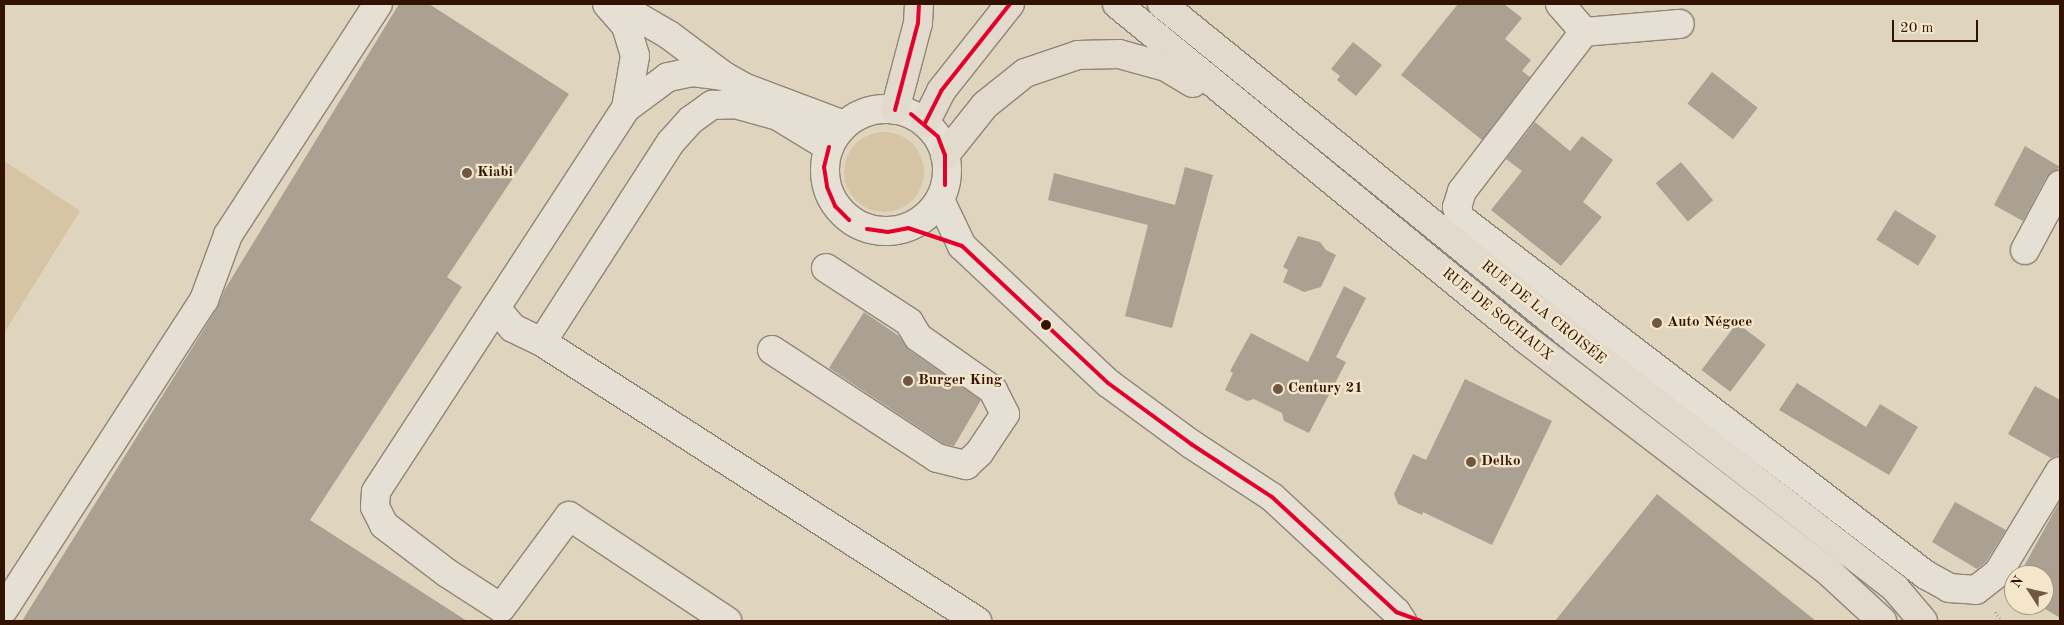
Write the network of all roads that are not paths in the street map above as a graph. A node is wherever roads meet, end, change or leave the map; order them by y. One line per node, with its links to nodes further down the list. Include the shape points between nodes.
1 (378, 4): 29 (street, via 228,235 204,300)
2 (607, 4): 12 (street, via 626,26 635,56)
3 (616, 4): 11 (street, via 669,35)
4 (919, 4): 13 (main road, via 918,23)
5 (1010, 4): 14 (main road, via 941,91)
6 (1117, 4): 16 (main road, RUE DE SOCHAUX)
7 (1162, 4): 35 (main road, RUE DE LA CROISÉE, via 1578,342 1895,588)
8 (1560, 4): 10 (street)
9 (1680, 24): 10 (street)
10 (1584, 32): 28 (street, via 1462,192 1457,207 1460,218 1926,575 1949,588 1976,590 1998,573)
11 (724, 76): 12 (street, via 692,72 668,77); 15 (street, via 746,88)
12 (626, 108): 25 (street)
13 (895, 110): 14 (street); 15 (street, via 877,109)
14 (925, 123): 18 (street, via 938,137)
15 (844, 125): 17 (street)
16 (1265, 127): 18 (main road, via 1166,67 1119,54 1078,55 1025,73 986,105); 34 (main road, RUE DE SOCHAUX, via 1528,341 1830,573)
17 (829, 147): 21 (street, via 824,167 827,187 835,206 849,220 874,230 888,232); 26 (street, via 778,116 734,104 712,105 691,120 671,142)
18 (946, 155): 20 (street, via 946,185)
19 (2060, 185): 23 (street)
20 (940, 200): 21 (street, via 921,221); 22 (street)
21 (908, 228): 22 (street)
22 (962, 246): 30 (street, via 1108,383 1190,444 1272,497)
23 (2026, 250)
24 (826, 268): 27 (street, via 909,322 918,336 993,390 1005,414 984,446 966,465 937,458)
25 (496, 308): 26 (street, via 512,328); 31 (street, via 376,492 375,507 384,525 447,574 501,608 569,516)
26 (542, 342): 32 (street)
27 (772, 350)
28 (2060, 471)
29 (4, 608)
30 (1399, 616): 33 (street)
31 (727, 621)
32 (977, 621)
33 (1421, 621)
34 (1882, 621)
35 (1924, 621)

